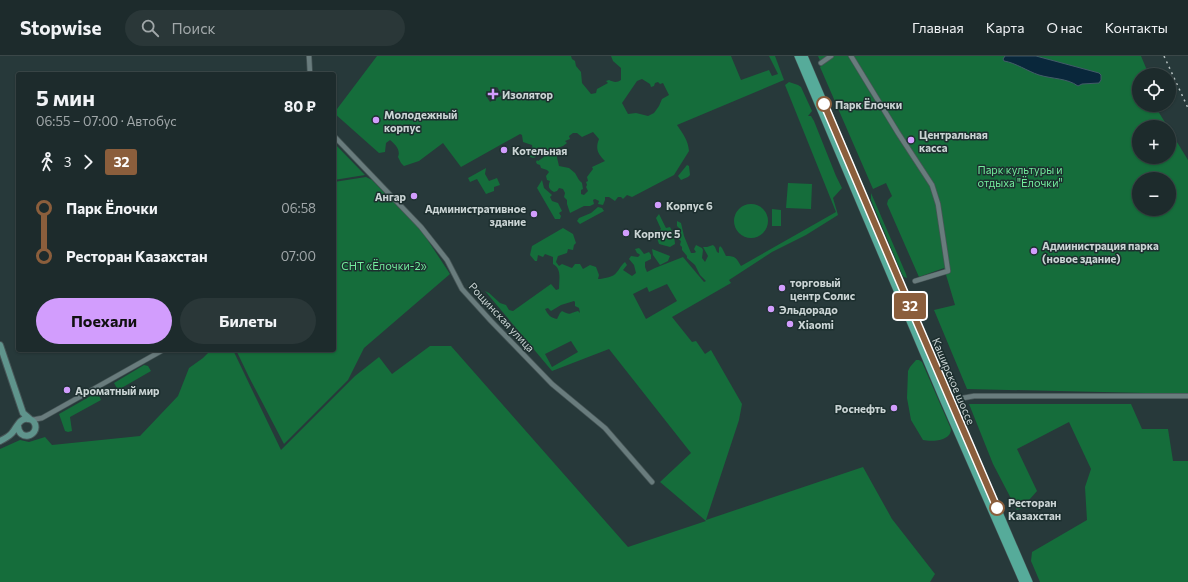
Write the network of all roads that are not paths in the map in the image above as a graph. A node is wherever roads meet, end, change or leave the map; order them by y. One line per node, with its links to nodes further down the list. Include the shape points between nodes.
1 (309, 56): 7 (street)
2 (798, 56): 13 (main road, Каширское шоссе)
3 (804, 56): 13 (main road, Каширское шоссе)
4 (831, 56): 6 (street)
5 (851, 56): 9 (street, via 932,185 938,204 948,270)
6 (821, 63)
7 (310, 72)
8 (336, 138): 22 (street, Рощинская улица, via 421,227 447,260 462,289 491,321 552,384 605,428)
9 (915, 281)
10 (0, 345): 14 (street)
11 (160, 352): 15 (street)
12 (1188, 396): 13 (street, via 974,396)
13 (949, 404): 23 (main road, Каширское шоссе); 24 (main road, Каширское шоссе)
14 (23, 413): 16 (street); 17 (street)
15 (42, 418): 16 (street); 18 (street)
16 (31, 420): 17 (street, via 25,419); 18 (street)
17 (19, 423): 19 (street, via 19,431); 20 (street)
18 (36, 427): 19 (street, via 29,436)
19 (23, 435): 20 (street)
20 (10, 436): 21 (street)
21 (0, 441)
22 (652, 482)
23 (1023, 582)
24 (1029, 582)

